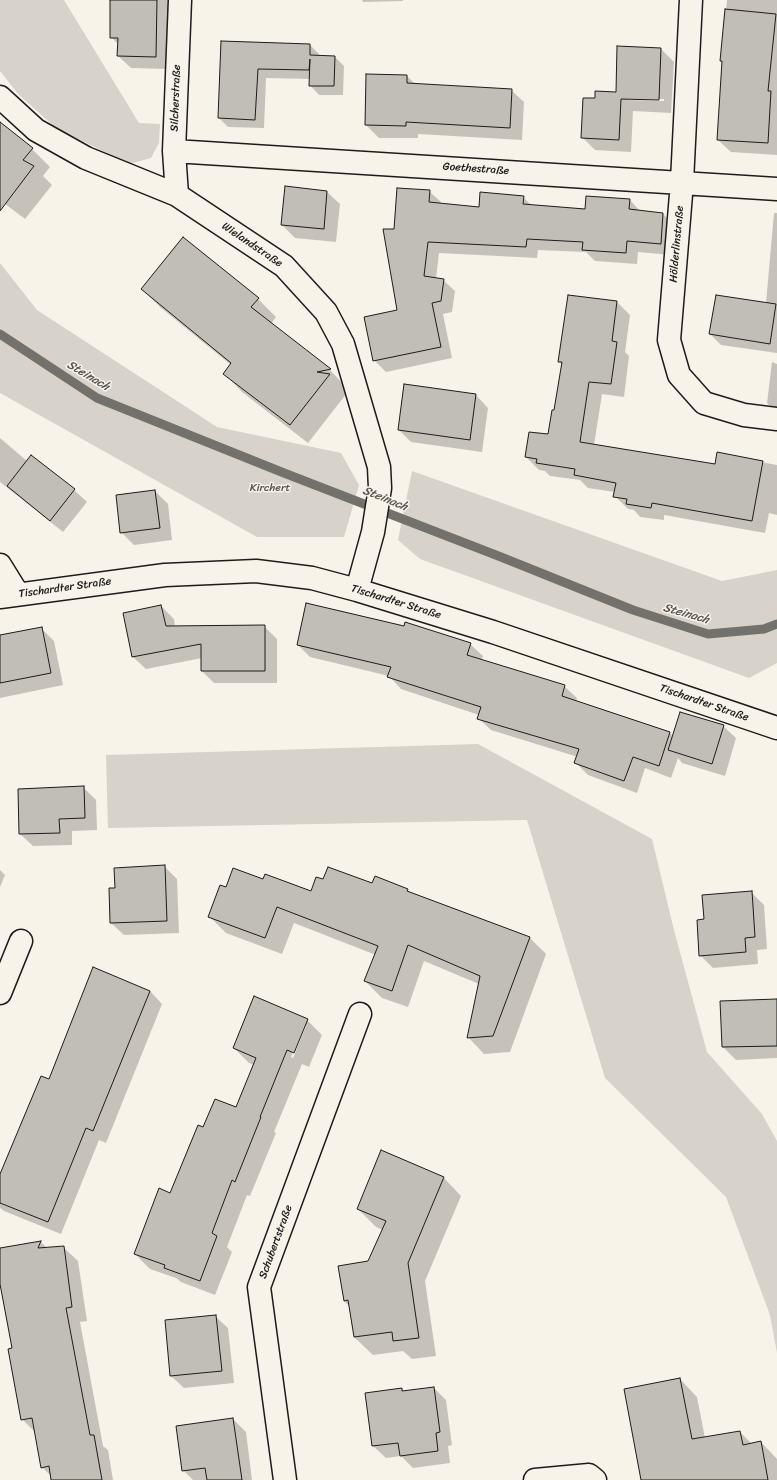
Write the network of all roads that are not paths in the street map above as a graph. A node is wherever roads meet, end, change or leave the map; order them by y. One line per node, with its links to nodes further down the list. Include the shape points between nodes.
1 (180, 0): 4 (street, Silcherstraße)
2 (690, 0): 5 (street, Hölderlinstraße)
3 (0, 96): 7 (street, Wielandstraße, via 36,130 86,158)
4 (174, 151): 5 (street, Goethestraße); 7 (street, Silcherstraße)
5 (682, 182): 6 (street, Goethestraße); 8 (street, Hölderlinstraße, via 669,340 679,375 704,403 744,415)
6 (777, 189)
7 (177, 195): 10 (street, Wielandstraße, via 284,266 326,312 343,344 379,467 380,488 373,532)
8 (777, 419)
9 (0, 565): 11 (street)
10 (357, 590): 11 (street, Tischardter Straße, via 312,578 256,571 165,575); 12 (street, Tischardter Straße, via 493,632)
11 (9, 596)
12 (777, 728)
13 (21, 941): 14 (street)
14 (0, 993)
15 (360, 1014): 16 (street, Schubertstraße, via 259,1287)
16 (285, 1480)
17 (535, 1480): 18 (street, via 589,1475)
18 (595, 1480)

